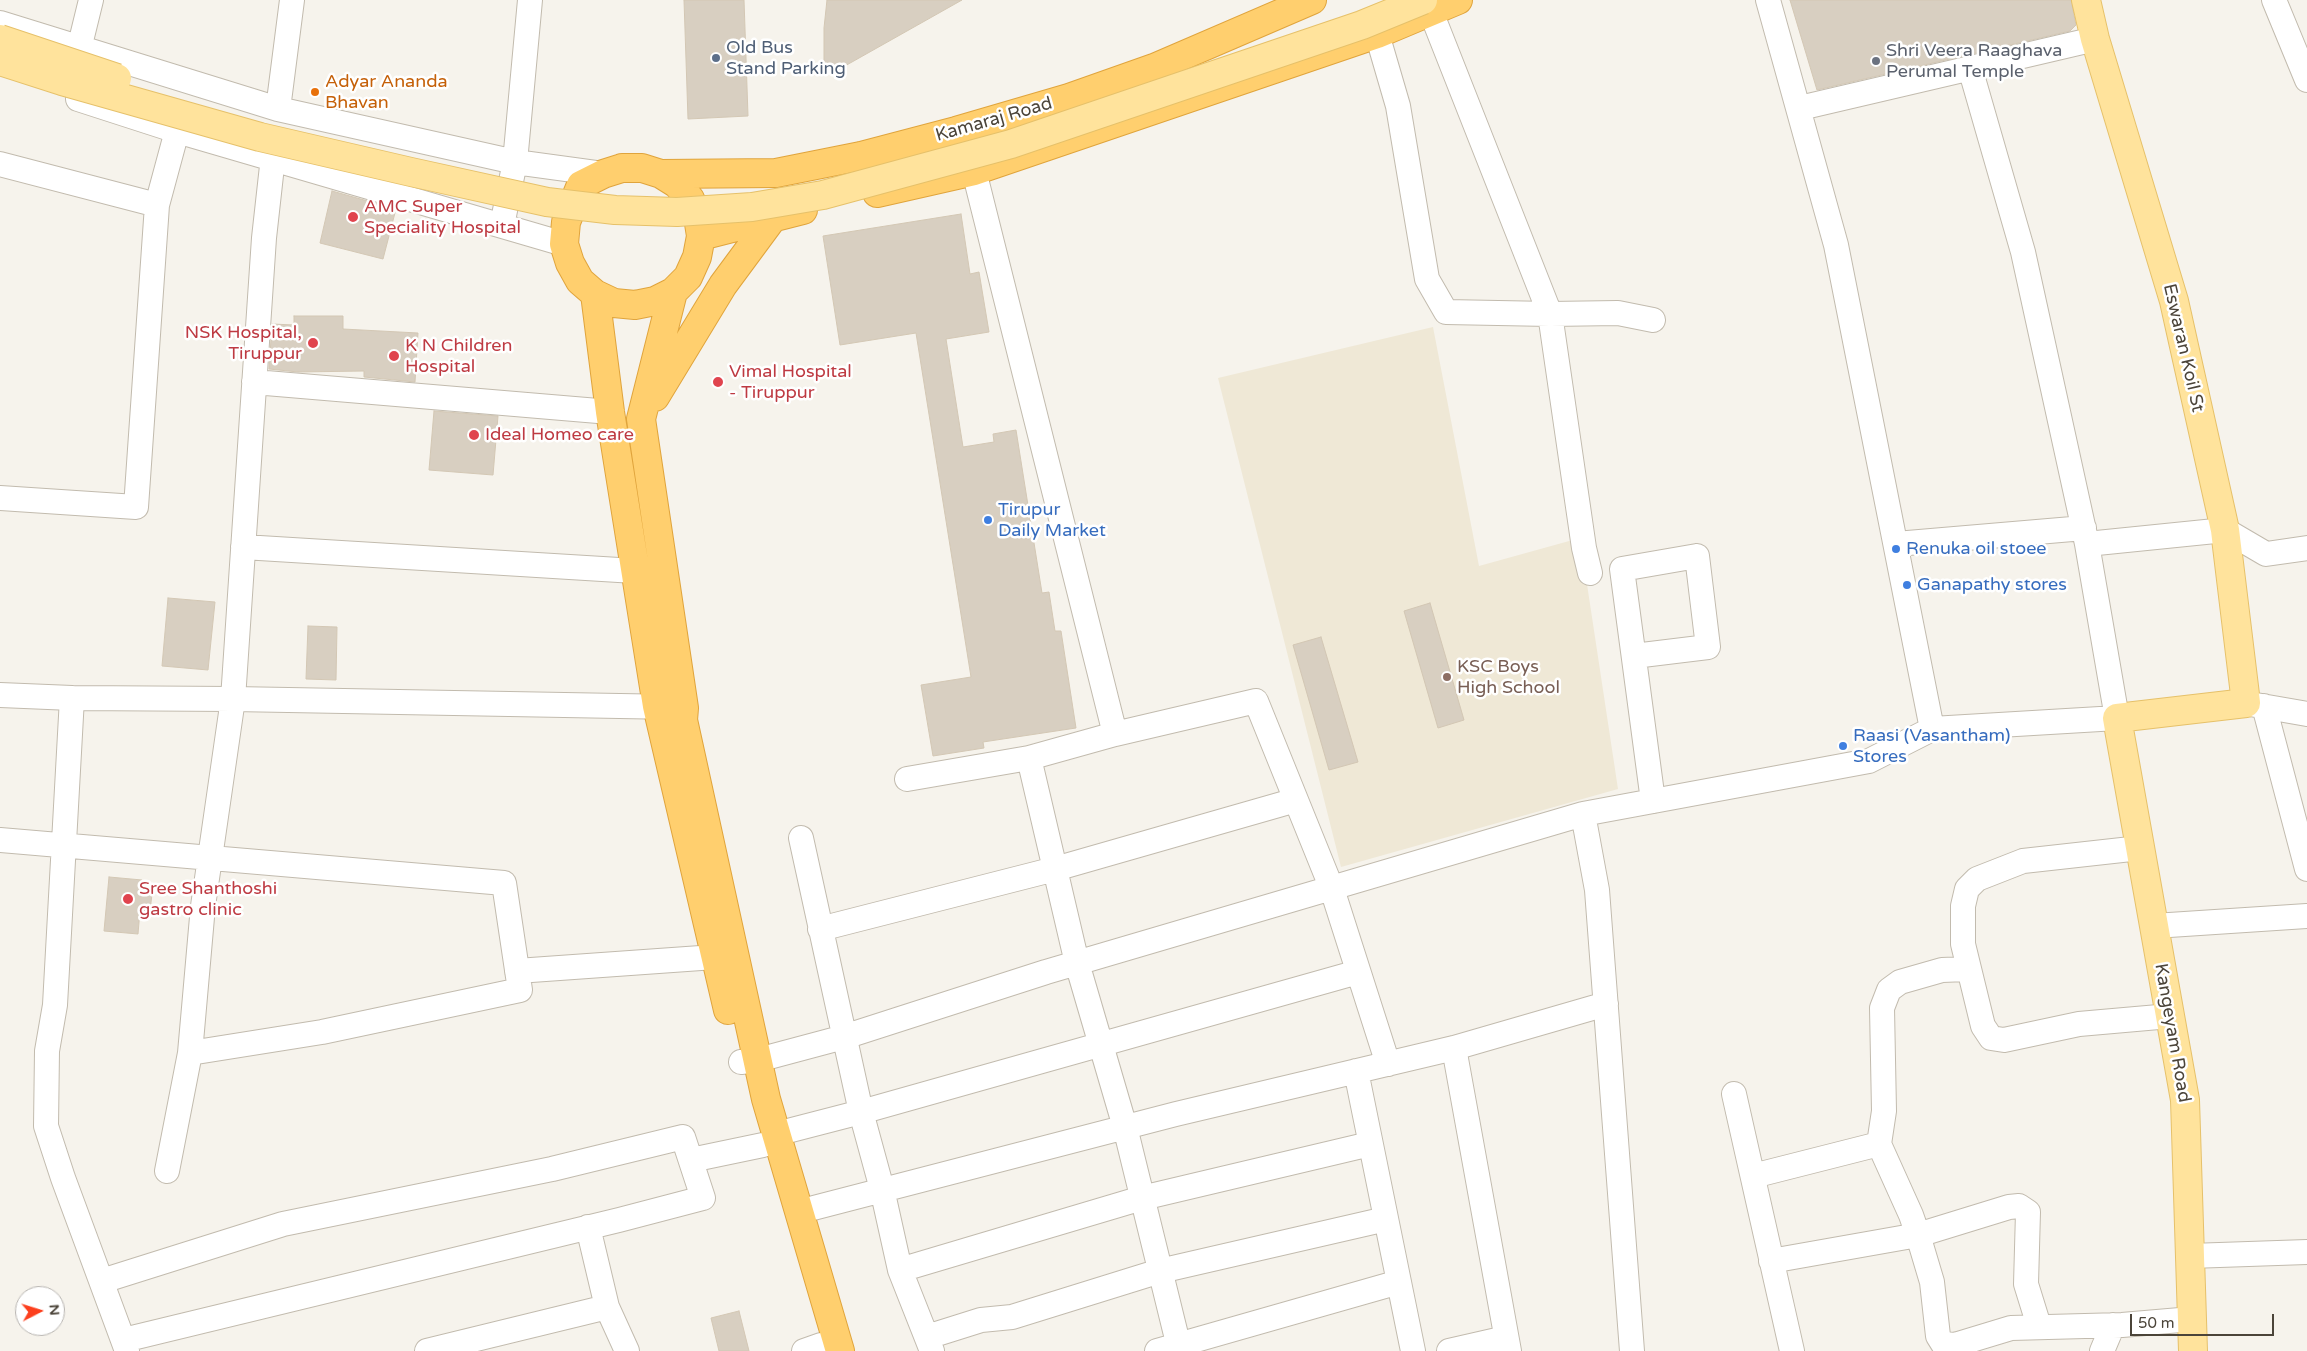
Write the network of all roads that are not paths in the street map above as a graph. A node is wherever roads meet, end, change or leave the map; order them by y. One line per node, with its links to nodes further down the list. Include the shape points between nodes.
1 (91, 0): 15 (street)
2 (292, 0): 21 (street)
3 (530, 0): 24 (street)
4 (1312, 0): 27 (highway, Kamaraj Road, via 1194,52 1070,98 918,141)
5 (1374, 0): 13 (main road, bridge, via 1000,133 822,180 766,189 671,195 616,194 552,186 239,118)
6 (1458, 0): 10 (highway)
7 (1768, 0): 20 (street)
8 (2086, 0): 14 (main road, Eswaran Koil St)
9 (2274, 0): 19 (street)
10 (1427, 6): 12 (highway); 16 (main road, bridge, via 1010,144 823,195 752,207 677,212 615,210 547,202 411,172 260,137 62,81); 37 (street)
11 (0, 23): 15 (street)
12 (1377, 34): 26 (highway); 37 (street, via 1398,106 1427,279 1446,312)
13 (0, 39)
14 (2094, 39): 17 (street); 43 (main road, Eswaran Koil St, via 2174,301)
15 (79, 49): 21 (street)
16 (0, 60)
17 (1970, 68): 20 (street); 44 (street, via 2023,252)
18 (0, 74): 22 (street)
19 (2307, 80)
20 (1800, 108): 45 (street, via 1836,245)
21 (278, 109): 24 (street)
22 (177, 130): 23 (street); 30 (street)
23 (273, 157): 32 (street); 39 (street)
24 (515, 162): 28 (street); 32 (street)
25 (0, 164): 30 (street)
26 (974, 171): 31 (highway); 60 (street)
27 (776, 173): 29 (highway, Kamaraj Road); 31 (highway)
28 (603, 174): 29 (highway, via 622,168 642,168); 34 (highway, via 582,185 566,222)
29 (661, 174): 33 (highway, via 677,184 690,199 698,216)
30 (157, 206): 42 (street, via 136,507)
31 (774, 216): 33 (highway); 41 (highway, via 723,285)
32 (502, 225): 34 (street)
33 (701, 236): 35 (highway, via 698,257 688,277)
34 (564, 244): 36 (highway, via 580,281)
35 (673, 292): 36 (highway, via 655,301 634,305 614,303); 41 (highway)
36 (596, 294): 40 (highway)
37 (1550, 314): 38 (street, via 1618,313); 49 (street)
38 (1653, 320)
39 (254, 382): 40 (street); 46 (street)
40 (610, 412): 48 (highway)
41 (641, 419): 56 (highway)
42 (0, 498)
43 (2225, 530): 44 (street); 47 (street, via 2266,554); 54 (main road, Eswaran Koil St)
44 (2086, 536): 45 (street); 58 (street)
45 (1896, 544): 59 (street)
46 (244, 547): 48 (street); 53 (street)
47 (2307, 548)
48 (635, 571): 55 (highway)
49 (1590, 573)
50 (1634, 656): 50 (street, via 1622,569 1697,556 1708,646); 64 (street)
51 (0, 695): 52 (street)
52 (72, 698): 53 (street); 68 (street)
53 (234, 699): 55 (street); 70 (street)
54 (2255, 704): 57 (street); 58 (main road); 72 (street)
55 (657, 706): 56 (street); 77 (highway)
56 (684, 708): 88 (highway, via 683,720)
57 (2307, 714)
58 (2117, 718): 59 (street); 69 (main road, Kangeyam Road)
59 (1932, 729): 64 (street, via 1869,760)
60 (1115, 734): 61 (street); 63 (street, via 1256,701)
61 (1029, 758): 62 (street); 71 (street)
62 (907, 779)
63 (1296, 800): 71 (street); 73 (street)
64 (1653, 801): 65 (street)
65 (1582, 814): 73 (street); 82 (street, via 1598,890)
66 (801, 838): 76 (street)
67 (0, 840): 68 (street)
68 (63, 846): 70 (street); 111 (street, via 55,1005 47,1052 46,1126)
69 (2140, 848): 75 (main road, Kangeyam Road); 79 (street, via 2024,861 1977,878 1967,889 1963,906)
70 (210, 858): 80 (street, via 504,883); 87 (street)
71 (1054, 868): 76 (street); 78 (street)
72 (2307, 869)
73 (1332, 889): 78 (street); 81 (street)
74 (2307, 916): 75 (street)
75 (2154, 926): 83 (main road, Kangeyam Road)
76 (820, 929): 84 (street)
77 (715, 957): 80 (street); 88 (highway)
78 (1077, 963): 84 (street); 85 (street)
79 (1967, 969): 83 (street, via 1983,1026 1991,1038 2004,1040 2079,1024); 96 (street, via 1922,975 1900,982 1889,990 1882,1008 1884,1110)
80 (517, 971): 87 (street, via 520,990 322,1032)
81 (1358, 972): 85 (street); 89 (street)
82 (1606, 1004): 86 (street); 127 (street)
83 (2170, 1016): 107 (main road, Kangeyam Road, via 2185,1100)
84 (844, 1037): 88 (street); 92 (street)
85 (1100, 1045): 92 (street); 93 (street)
86 (1454, 1048): 89 (street); 118 (street)
87 (190, 1053): 98 (street)
88 (750, 1061): 94 (highway)
89 (1388, 1064): 90 (street)
90 (1356, 1071): 93 (street); 95 (street)
91 (1734, 1094): 99 (street)
92 (861, 1112): 94 (street); 100 (street)
93 (1125, 1127): 100 (street); 101 (street)
94 (770, 1139): 97 (street); 102 (highway); 121 (highway)
95 (1370, 1144): 101 (street); 103 (street)
96 (1879, 1144): 99 (street); 105 (street)
97 (691, 1160): 104 (street, via 703,1198); 111 (street, via 684,1137 552,1169 283,1224)
98 (167, 1171)
99 (1753, 1176): 108 (street)
100 (882, 1189): 102 (street); 109 (street)
101 (1142, 1198): 109 (street); 110 (street)
102 (798, 1212): 121 (highway)
103 (1386, 1219): 110 (street); 112 (street)
104 (588, 1227): 113 (street); 119 (street)
105 (1918, 1235): 108 (street); 116 (street, via 1932,1282 1938,1336 1943,1344 1955,1346 2011,1328); 116 (street, via 2009,1207 2019,1206 2028,1212 2026,1284)
106 (2307, 1252): 107 (street)
107 (2190, 1256): 114 (main road, Kangeyam Road)
108 (1771, 1261): 128 (street)
109 (900, 1270): 117 (street)
110 (1160, 1271): 117 (street, via 1012,1317 981,1320); 120 (street)
111 (102, 1281): 119 (street)
112 (1399, 1282): 120 (street); 125 (street)
113 (606, 1307): 122 (street); 123 (street)
114 (2192, 1319): 115 (street); 130 (main road, Kangeyam Road)
115 (2113, 1325): 116 (street); 129 (street)
116 (2039, 1326)
117 (929, 1344)
118 (1508, 1344): 126 (street)
119 (126, 1345)
120 (1180, 1348): 124 (street)
121 (822, 1350)
122 (428, 1351)
123 (627, 1351)
124 (1156, 1351)
125 (1413, 1351)
126 (1449, 1351)
127 (1632, 1351)
128 (1792, 1351)
129 (2102, 1351)
130 (2193, 1351)

